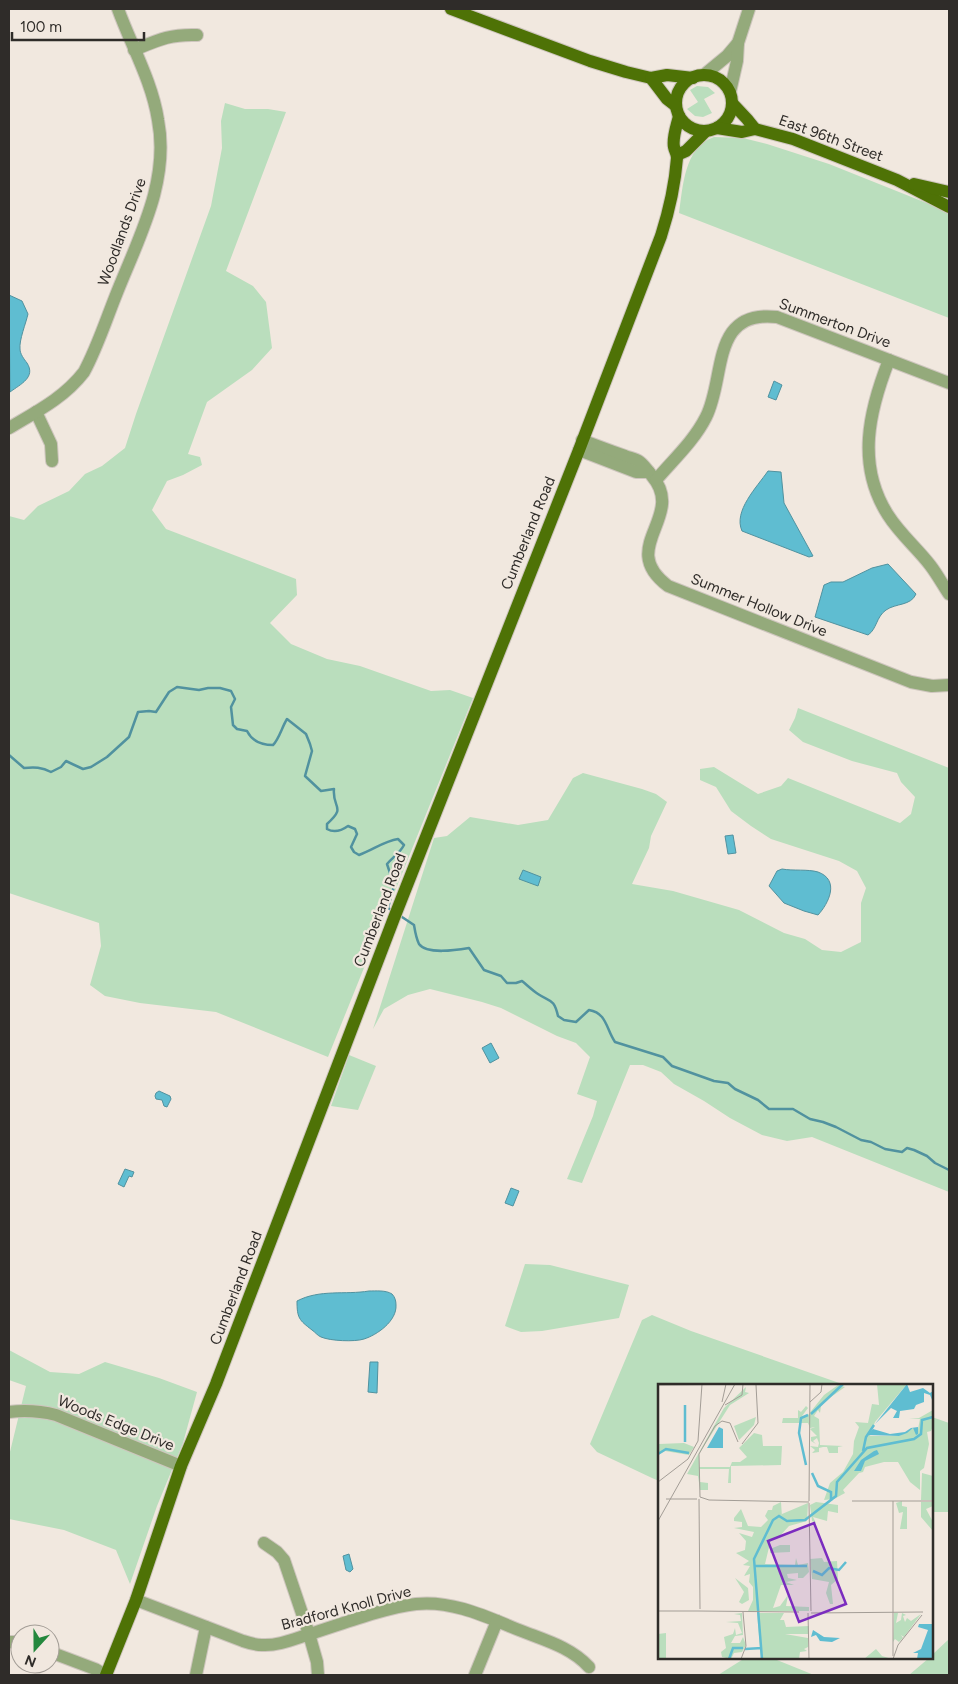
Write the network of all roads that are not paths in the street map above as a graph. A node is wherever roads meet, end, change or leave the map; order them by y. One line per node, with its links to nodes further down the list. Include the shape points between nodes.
1 (118, 9): 6 (street, Woodlands Drive)
2 (451, 9): 8 (main road, via 608,67)
3 (749, 9): 5 (street)
4 (196, 35): 6 (street, via 167,37)
5 (738, 43): 7 (street, via 727,56); 9 (street)
6 (134, 50): 19 (street, Woodlands Drive, via 155,104 161,138 155,194 84,372 70,389)
7 (698, 76): 8 (main road); 9 (main road, via 716,78 726,87); 10 (main road, via 684,83 678,91)
8 (651, 78): 10 (main road)
9 (731, 98): 11 (main road, East 96th Street); 12 (main road, via 726,120)
10 (677, 111): 12 (main road, via 690,128); 13 (main road, Cumberland Road, via 674,138)
11 (755, 129): 12 (main road, East 96th Street, via 742,132); 14 (main road, East 96th Street, via 802,142)
12 (711, 130): 13 (main road)
13 (677, 155): 21 (main road, Cumberland Road, via 671,200 661,236)
14 (897, 180): 15 (main road, East 96th Street); 16 (main road, East 96th Street)
15 (949, 192)
16 (949, 207)
17 (889, 360): 18 (street, Summerton Drive); 23 (street, Summerton Drive, via 777,317 762,316 748,320 736,328 724,346 713,403 706,418 693,439); 24 (street, via 878,388 868,438 876,491 888,515 930,565)
18 (949, 383)
19 (36, 412): 20 (street, Woodlands Drive); 22 (street, via 51,444)
20 (9, 428)
21 (581, 445): 23 (street, via 636,472); 27 (main road, Cumberland Road)
22 (52, 461)
23 (652, 476): 25 (street, Summer Hollow Drive, via 662,494 663,504 649,544 649,565 668,586 911,682)
24 (949, 594)
25 (949, 685)
26 (9, 1412): 27 (street, Woods Edge Drive, via 41,1411 56,1415)
27 (181, 1466): 29 (main road, Cumberland Road)
28 (264, 1543): 32 (street, via 284,1560)
29 (136, 1600): 31 (street, Bradford Knoll Drive); 35 (main road, Cumberland Road)
30 (497, 1621): 32 (street, Bradford Knoll Drive, via 464,1609 416,1604); 34 (street, Bradford Knoll Drive, via 570,1651); 38 (street)
31 (206, 1627): 32 (street, Bradford Knoll Drive, via 261,1645); 36 (street)
32 (310, 1634): 37 (street)
33 (60, 1656): 35 (street)
34 (589, 1667)
35 (106, 1675)
36 (196, 1675)
37 (318, 1675)
38 (475, 1675)

